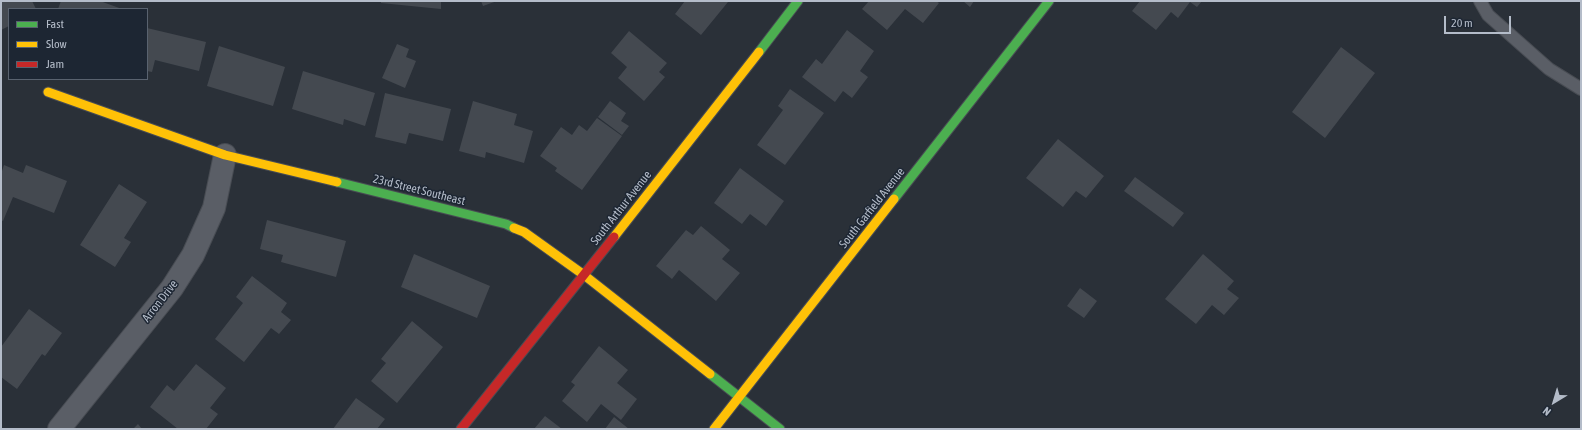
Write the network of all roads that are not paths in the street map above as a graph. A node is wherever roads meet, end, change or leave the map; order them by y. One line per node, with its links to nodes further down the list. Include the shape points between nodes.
1 (798, 1): 7 (street, South Arthur Avenue)
2 (1049, 1): 8 (street, South Garfield Avenue)
3 (1480, 1): 4 (lane, via 1488,15 1549,69)
4 (1581, 89)
5 (48, 92): 6 (street, 23rd Street Southeast)
6 (226, 155): 7 (street, 23rd Street Southeast, via 506,224 544,245); 9 (street, Arron Drive, via 214,208 193,255 172,288)
7 (584, 275): 8 (street, 23rd Street Southeast); 10 (street, South Arthur Avenue)
8 (739, 398): 11 (street, South Garfield Avenue); 12 (street, 23rd Street Southeast)
9 (59, 429)
10 (461, 429)
11 (714, 429)
12 (780, 429)

